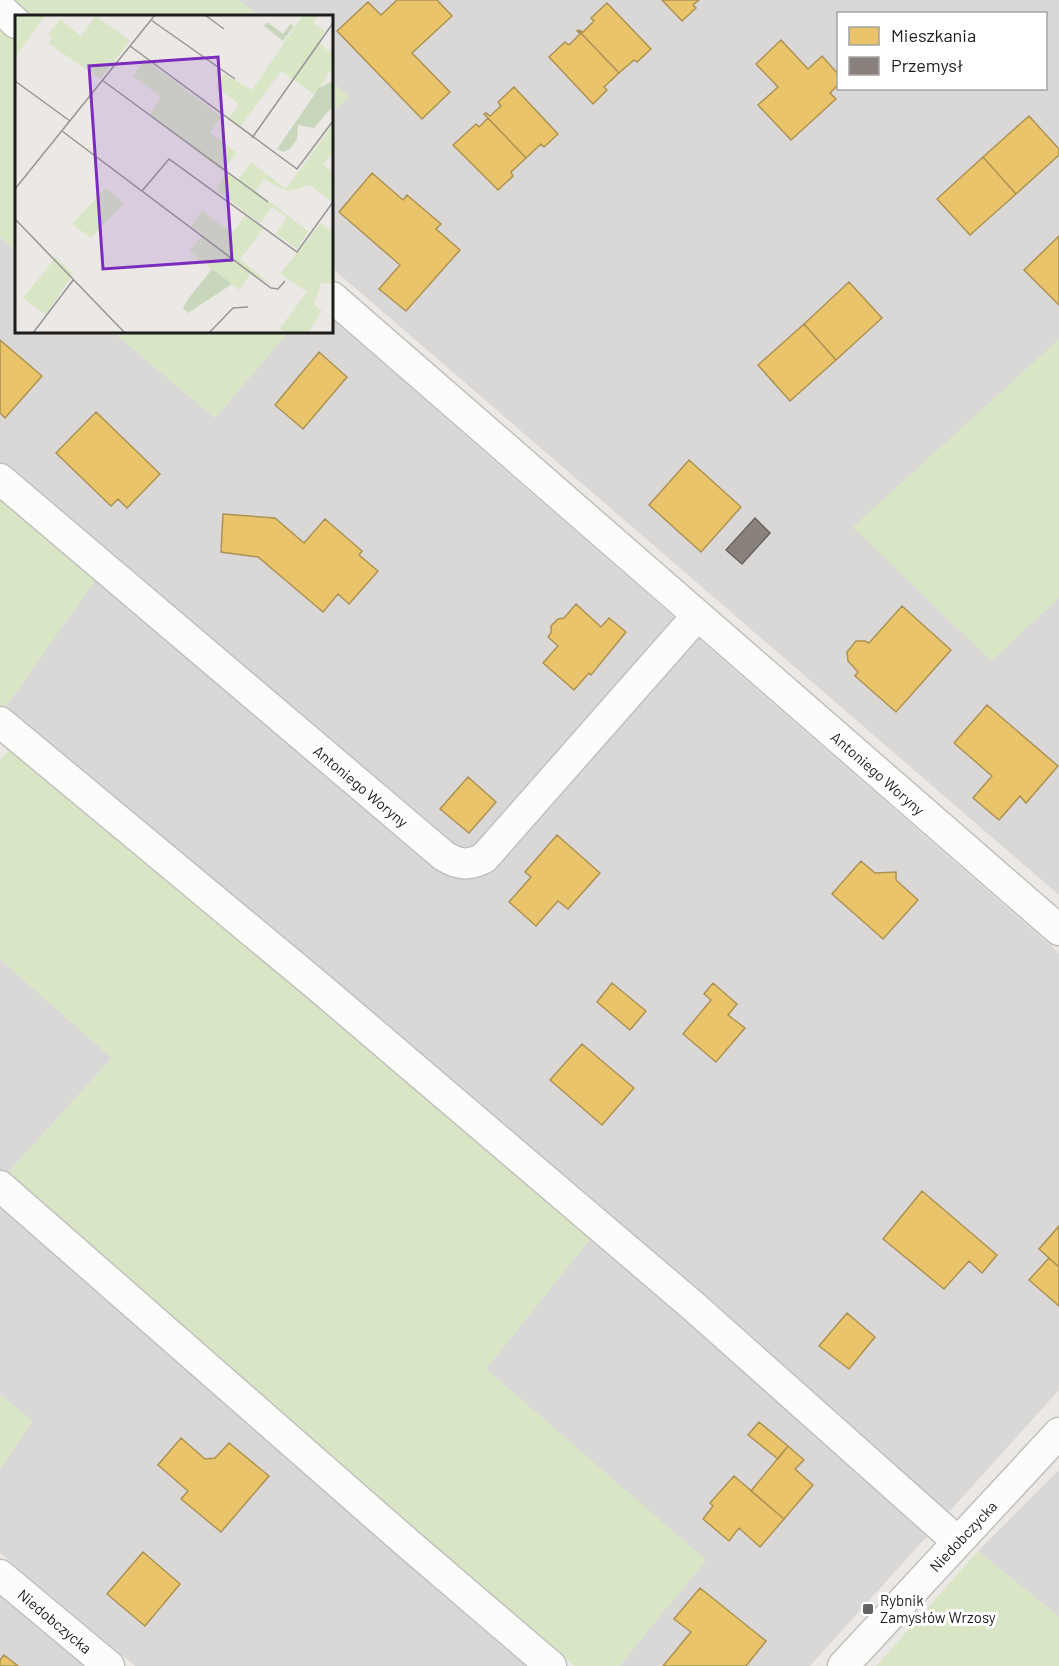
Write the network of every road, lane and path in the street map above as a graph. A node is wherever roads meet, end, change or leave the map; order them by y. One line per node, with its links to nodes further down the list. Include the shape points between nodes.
1 (0, 8): 2 (street)
2 (15, 21)
3 (333, 298): 5 (street, Antoniego Woryny)
4 (0, 479): 5 (street, Antoniego Woryny, via 453,862 474,863 484,858)
5 (697, 616): 7 (street, Antoniego Woryny)
6 (0, 722): 10 (street, via 683,1297)
7 (1059, 930)
8 (0, 1186): 13 (street)
9 (1059, 1433): 10 (street, Niedobczycka)
10 (958, 1542): 14 (street, Niedobczycka)
11 (0, 1575): 12 (street, Niedobczycka)
12 (109, 1666)
13 (552, 1666)
14 (843, 1666)

